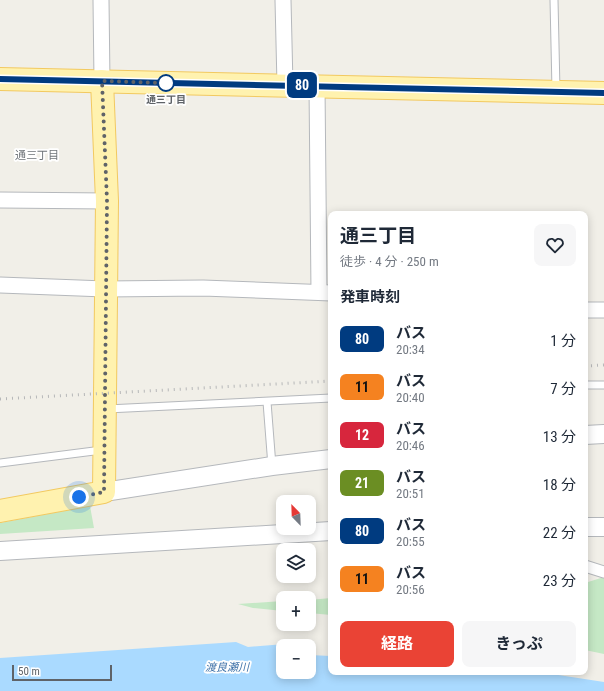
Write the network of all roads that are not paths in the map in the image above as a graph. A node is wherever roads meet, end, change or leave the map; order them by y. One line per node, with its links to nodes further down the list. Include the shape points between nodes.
1 (102, 0): 5 (street)
2 (282, 0): 6 (street)
3 (554, 0): 8 (lane)
4 (0, 79): 5 (main road)
5 (102, 81): 6 (main road); 11 (main road)
6 (285, 85): 7 (main road)
7 (317, 86): 8 (main road); 14 (street)
8 (556, 91): 9 (main road)
9 (604, 92)
10 (0, 200): 11 (street)
11 (107, 201): 13 (main road)
12 (0, 285): 13 (street)
13 (105, 289): 14 (street, via 203,288); 21 (main road)
14 (325, 292)
15 (588, 310): 16 (street)
16 (604, 310)
17 (604, 384): 18 (lane)
18 (588, 385)
19 (328, 398): 20 (lane)
20 (267, 402): 21 (lane); 27 (lane)
21 (105, 409): 24 (main road)
22 (604, 434): 23 (street)
23 (588, 435)
24 (104, 450): 26 (lane); 28 (main road)
25 (328, 459): 27 (street)
26 (0, 463)
27 (272, 466): 28 (street)
28 (104, 492): 29 (main road)
29 (0, 511)
30 (588, 527): 31 (street)
31 (604, 527)
32 (328, 531): 33 (street)
33 (0, 551)
34 (588, 567): 35 (street)
35 (604, 572)

